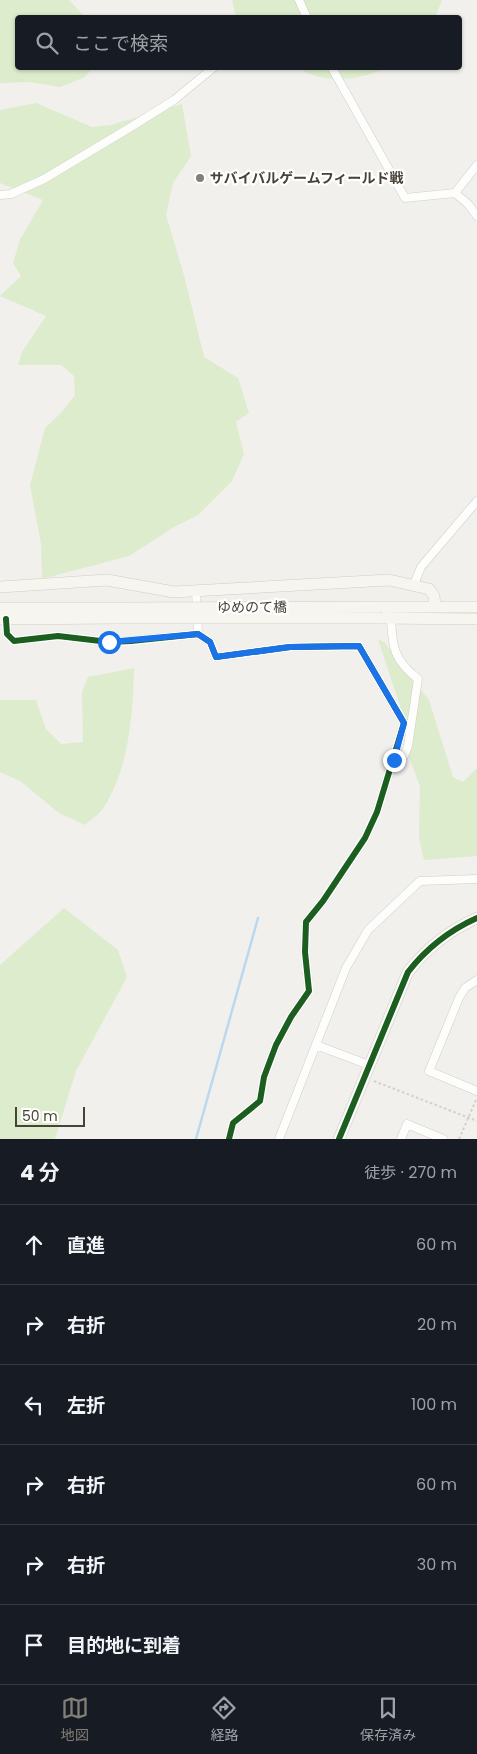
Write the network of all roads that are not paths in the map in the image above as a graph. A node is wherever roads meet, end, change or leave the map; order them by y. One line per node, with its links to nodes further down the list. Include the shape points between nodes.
1 (299, 0): 2 (street)
2 (306, 15)
3 (211, 70): 7 (street, via 174,100 44,179 11,194)
4 (333, 70): 6 (street, via 405,198)
5 (477, 165): 6 (street)
6 (455, 193): 8 (street)
7 (0, 195)
8 (477, 216)
9 (477, 501): 10 (street, via 421,567)
10 (414, 584): 12 (street, via 389,580); 14 (street, via 430,589)
11 (0, 587): 12 (street, via 107,580 164,591)
12 (196, 590): 21 (street)
13 (477, 606): 14 (street)
14 (435, 607): 17 (street)
15 (0, 608): 16 (street)
16 (120, 613): 17 (street, ゆめのて橋, bridge); 19 (street)
17 (381, 613): 18 (street)
18 (391, 618): 20 (street); 22 (street, via 394,650 403,667 418,679 408,746 404,756)
19 (3, 619): 21 (street, via 7,634 14,641 58,636 109,642)
20 (477, 619)
21 (198, 634): 22 (street, via 210,642 216,657 290,647 359,646 404,723)
22 (394, 760): 29 (street, via 365,838 306,922 305,952 310,991 276,1045 264,1077 260,1101 233,1123)
23 (477, 879): 26 (street, via 420,881 368,930 346,968)
24 (477, 918): 27 (street, via 449,933 416,961 408,972)
25 (477, 980): 28 (street, via 465,988 459,998 429,1071)
26 (316, 1045): 27 (street); 30 (street)
27 (369, 1065): 31 (street)
28 (477, 1091)
29 (229, 1139)
30 (279, 1139)
31 (339, 1139)
32 (402, 1139): 33 (street, via 407,1124)
33 (443, 1139)

